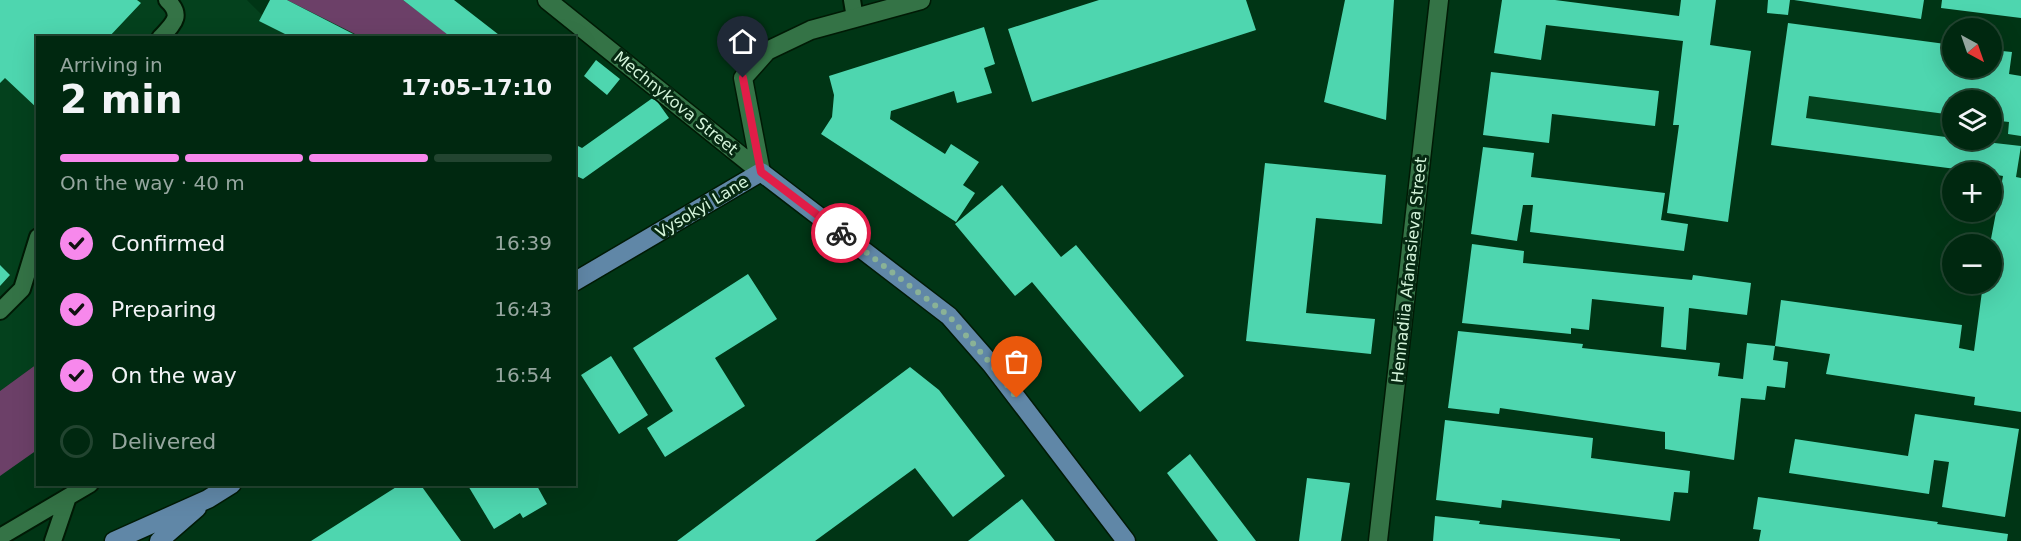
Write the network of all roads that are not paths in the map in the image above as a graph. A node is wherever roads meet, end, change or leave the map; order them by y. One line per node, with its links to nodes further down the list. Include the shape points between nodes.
1 (167, 0): 6 (lane, via 176,16)
2 (547, 0): 7 (street, Mechnykova Street)
3 (921, 0): 5 (street, Vysokyi Lane)
4 (1439, 0): 20 (street, Hennadiia Afanasieva Street)
5 (854, 9): 7 (street, Vysokyi Lane, via 767,51 743,78)
6 (162, 36)
7 (761, 172): 9 (main road, Vysokyi Lane); 19 (main road, Mechnykova Street, via 949,316 991,364)
8 (36, 244): 10 (lane, via 22,289)
9 (576, 281)
10 (0, 311)
11 (87, 486): 13 (lane)
12 (229, 486): 14 (main road)
13 (68, 497): 15 (lane); 16 (lane)
14 (208, 499): 17 (main road); 18 (main road)
15 (0, 537)
16 (53, 541)
17 (114, 541)
18 (159, 541)
19 (1126, 541)
20 (1378, 541)

